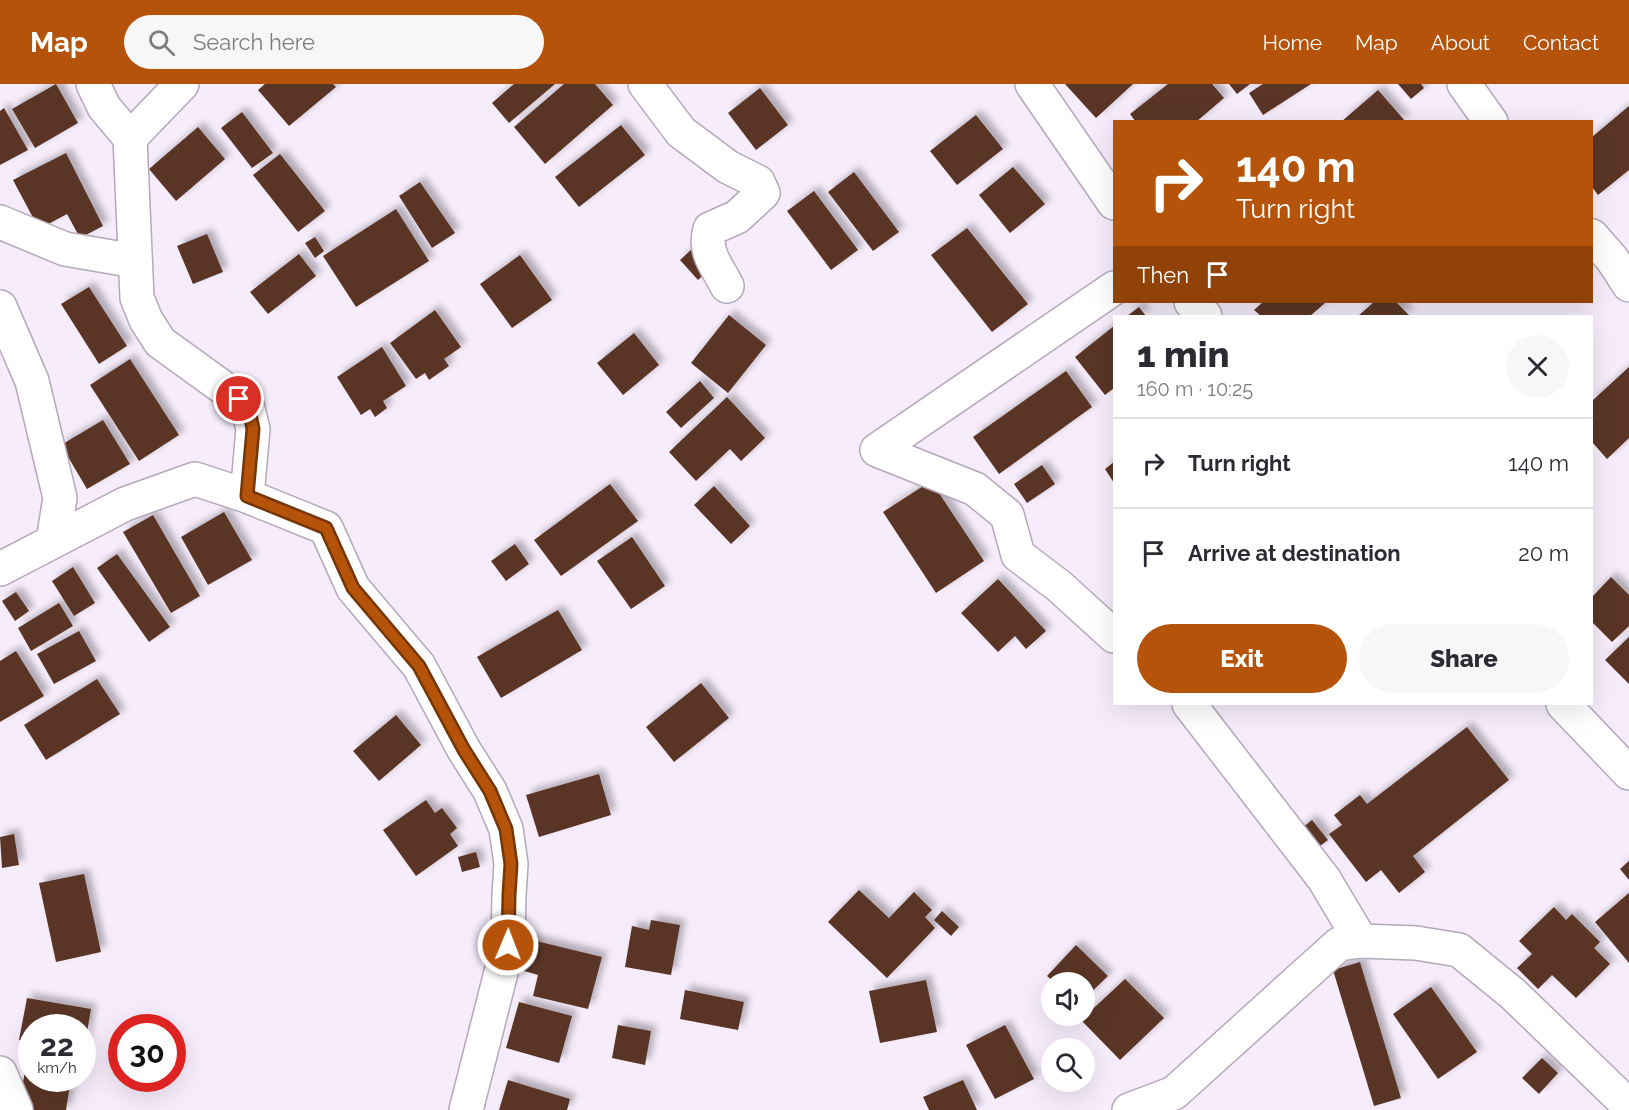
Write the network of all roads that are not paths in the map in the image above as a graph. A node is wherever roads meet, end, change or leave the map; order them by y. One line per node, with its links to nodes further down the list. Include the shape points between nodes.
1 (93, 84): 7 (street, via 104,107)
2 (182, 84): 7 (street)
3 (645, 84): 13 (street, via 681,132 728,167 758,182 763,193 737,217 710,229 707,249)
4 (1032, 84): 8 (street)
5 (1464, 84): 6 (street)
6 (1490, 120)
7 (130, 138): 11 (street)
8 (1113, 202)
9 (0, 222): 11 (street, via 65,249)
10 (1593, 237): 12 (street)
11 (135, 261): 18 (street, via 137,298 160,342 248,405 253,429)
12 (1629, 285)
13 (727, 286)
14 (1113, 289): 21 (street, via 876,450 975,489 1007,515 1018,555)
15 (1192, 303): 17 (street)
16 (0, 307): 19 (street, via 32,381 60,498)
17 (1204, 315)
18 (247, 496): 19 (street, via 195,479 125,504); 29 (street, via 326,528 353,588 419,666 490,791 506,829 511,864 508,945)
19 (53, 541): 20 (street)
20 (0, 569)
21 (1113, 635)
22 (1190, 705): 25 (street, via 1324,879)
23 (1564, 705): 24 (street)
24 (1629, 773)
25 (1361, 941): 27 (street, via 1416,943 1459,950 1513,994); 30 (street, via 1339,944 1174,1094)
26 (0, 1073): 28 (street)
27 (1629, 1106)
28 (16, 1110)
29 (466, 1110)
30 (1129, 1110)

